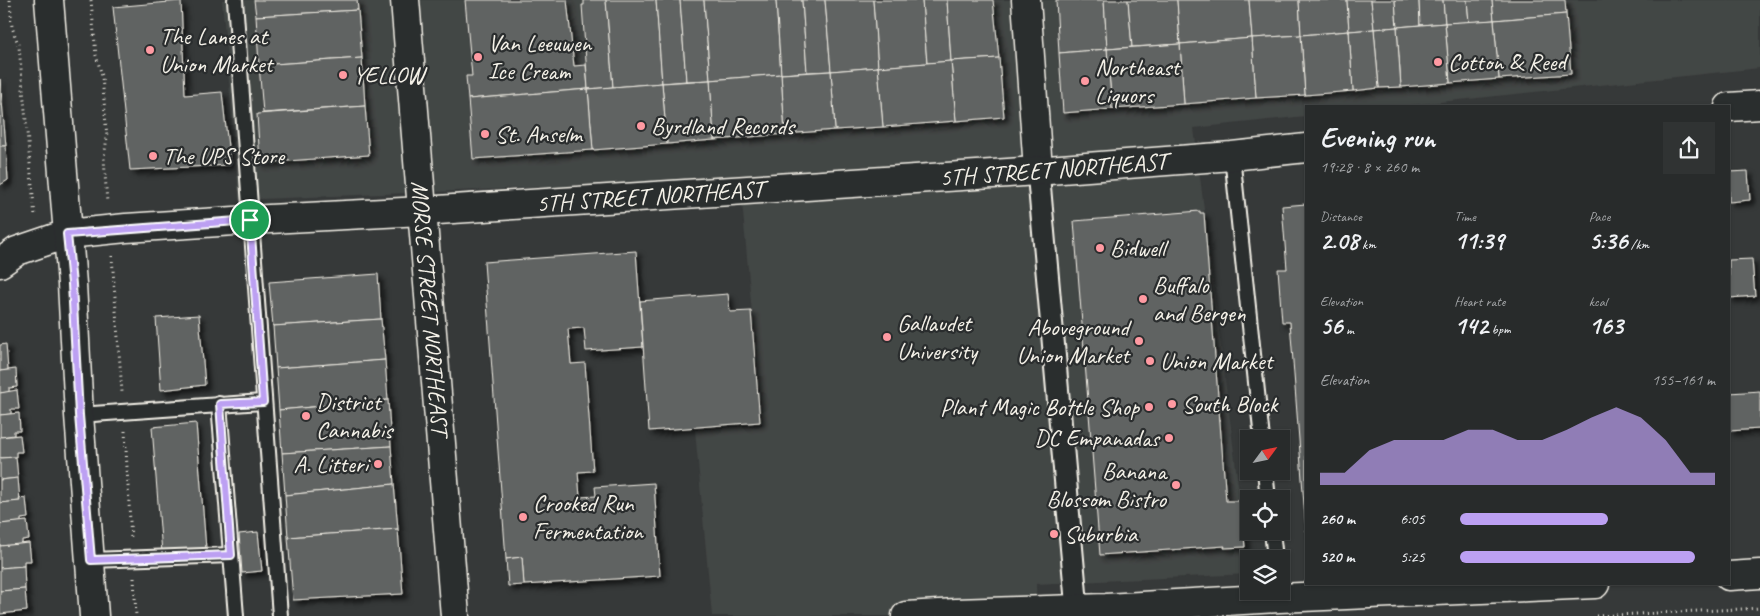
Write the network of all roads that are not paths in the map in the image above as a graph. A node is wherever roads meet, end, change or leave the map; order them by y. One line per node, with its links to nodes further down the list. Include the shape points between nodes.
1 (49, 0): 12 (street)
2 (235, 0): 11 (lane)
3 (405, 0): 10 (street, MORSE STREET NORTHEAST)
4 (1026, 0): 9 (street)
5 (1760, 105): 6 (street)
6 (1730, 107)
7 (1305, 148): 8 (street, 5TH STREET NORTHEAST)
8 (1232, 156): 9 (street, 5TH STREET NORTHEAST); 17 (lane)
9 (1038, 170): 10 (street, 5TH STREET NORTHEAST); 25 (street)
10 (422, 212): 11 (street, 5TH STREET NORTHEAST); 29 (street, MORSE STREET NORTHEAST)
11 (250, 220): 12 (street, 5TH STREET NORTHEAST); 14 (lane)
12 (67, 234): 13 (street, 5TH STREET NORTHEAST, via 17,252); 16 (street)
13 (0, 262)
14 (263, 402): 15 (lane); 28 (lane)
15 (220, 404): 16 (lane); 18 (lane)
16 (79, 415): 19 (street)
17 (1261, 430)
18 (231, 555): 19 (lane); 27 (lane)
19 (91, 560): 26 (street)
20 (1760, 574): 21 (street)
21 (1730, 576)
22 (1563, 585): 23 (street)
23 (1290, 594)
24 (1240, 597): 25 (street)
25 (1063, 612): 30 (street, via 956,612)
26 (94, 616)
27 (236, 616)
28 (280, 616)
29 (455, 616)
30 (906, 616)

